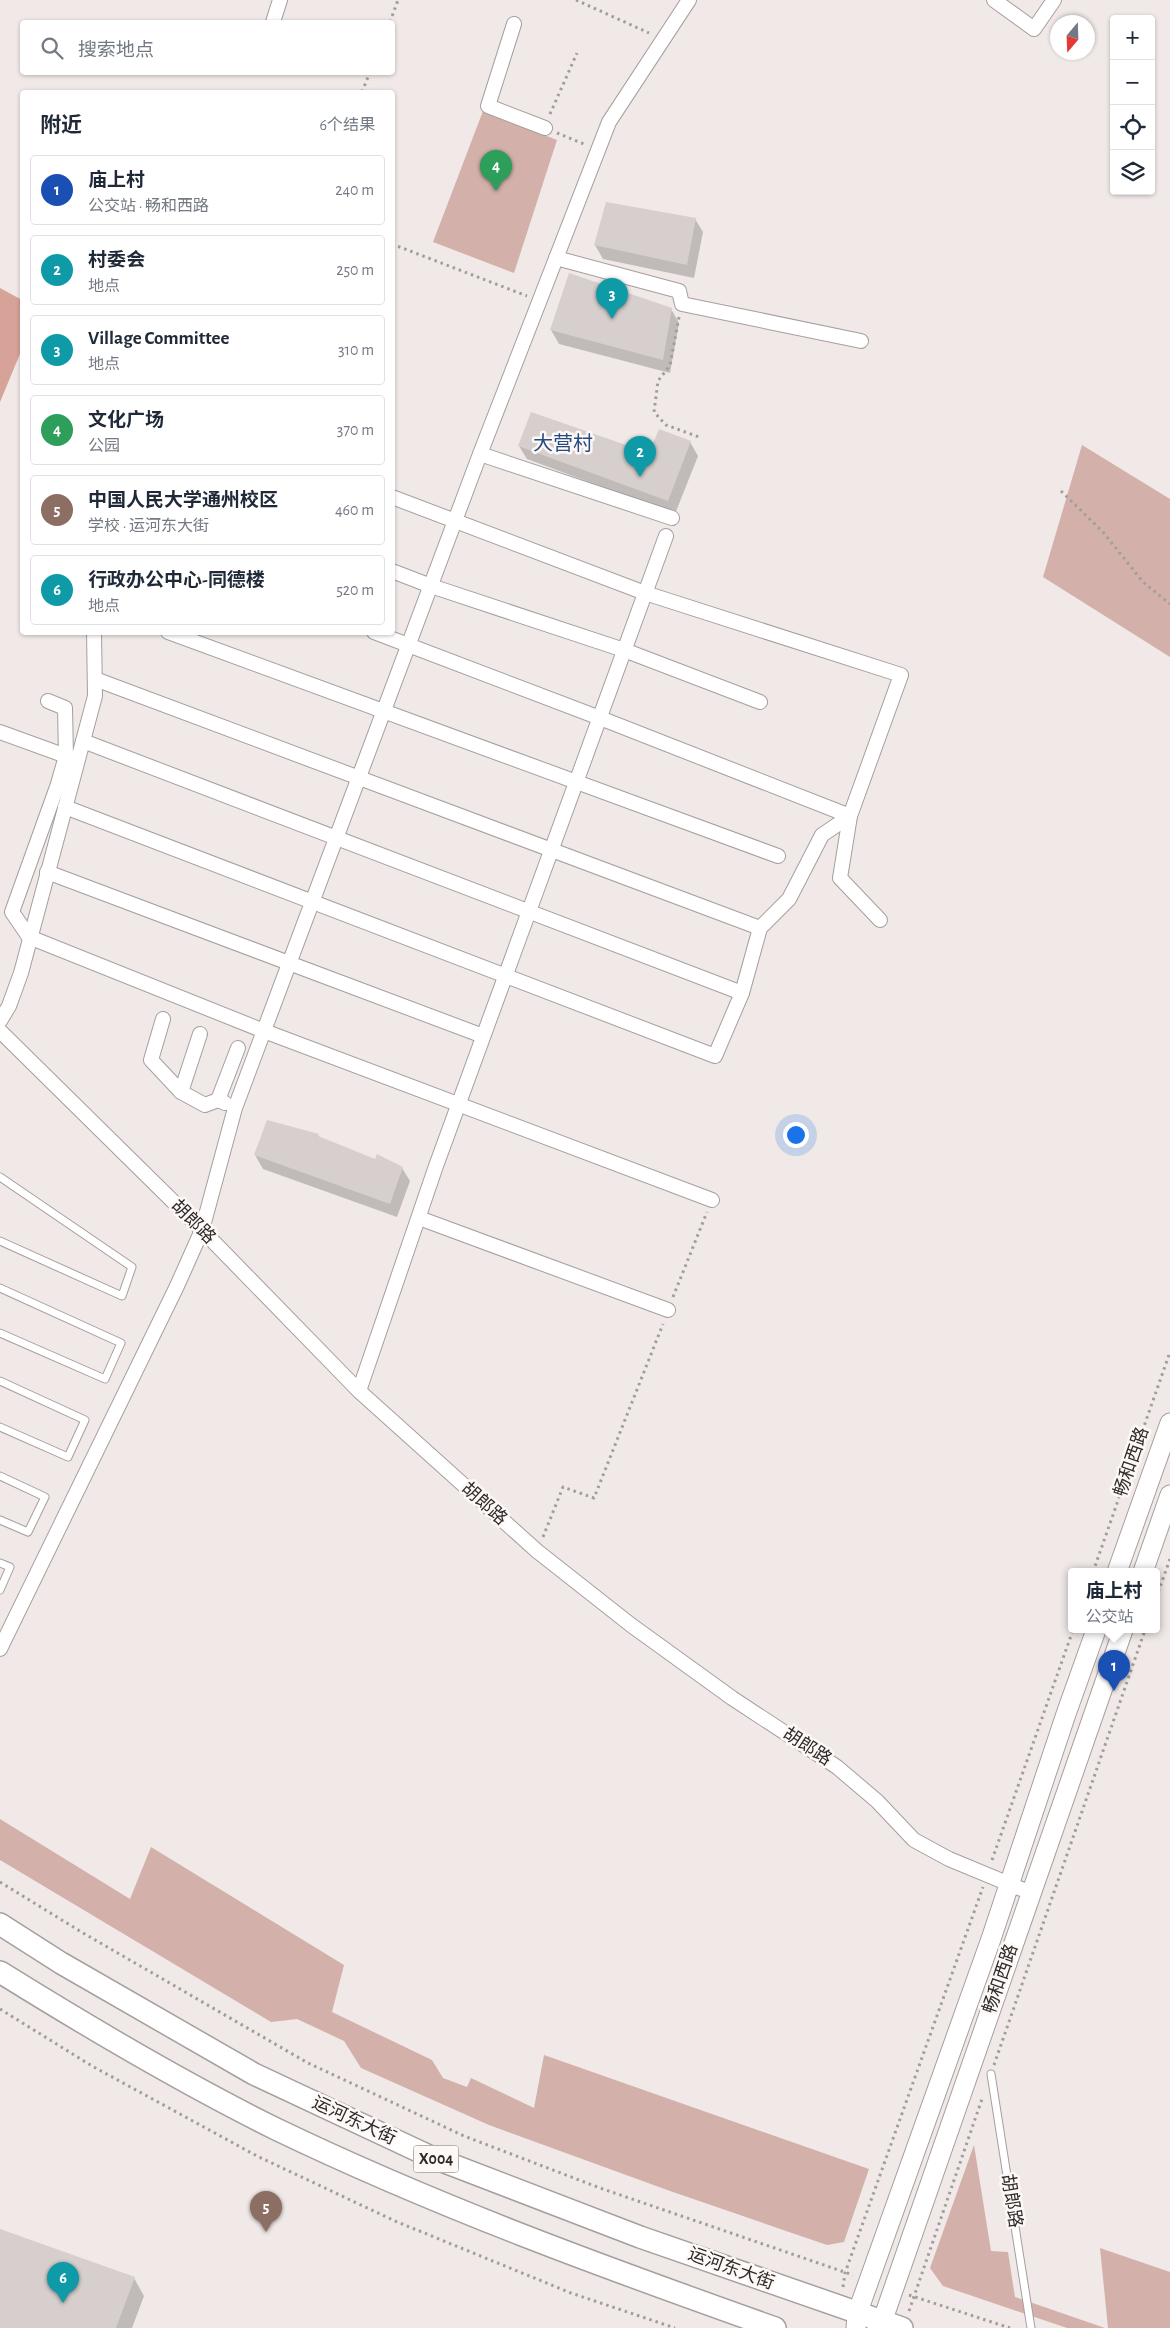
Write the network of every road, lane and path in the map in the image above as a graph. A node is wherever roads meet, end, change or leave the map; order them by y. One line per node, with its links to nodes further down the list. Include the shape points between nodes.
1 (280, 0): 7 (street)
2 (398, 0): 8 (path)
3 (576, 0): 10 (path)
4 (688, 0): 10 (street)
5 (994, 0): 6 (street, via 1034,29)
6 (1054, 0)
7 (274, 20)
8 (391, 20)
9 (514, 24): 14 (street, via 488,106)
10 (663, 39): 15 (street, via 609,122)
11 (577, 53): 14 (path)
12 (369, 75): 13 (path)
13 (363, 90)
14 (544, 128): 15 (path)
15 (598, 150): 17 (street)
16 (395, 245): 18 (path)
17 (556, 258): 18 (street); 19 (street, via 679,291)
18 (540, 301): 22 (street)
19 (682, 304): 20 (street); 21 (path, via 670,365 658,381 654,412 666,425)
20 (861, 342)
21 (700, 437)
22 (480, 454): 25 (street); 26 (street)
23 (1061, 491): 31 (path, via 1103,532 1143,582)
24 (395, 498): 26 (street)
25 (672, 518)
26 (455, 520): 29 (street); 30 (street)
27 (666, 536): 30 (street)
28 (395, 572): 29 (street)
29 (430, 586): 35 (street); 36 (street)
30 (645, 593): 36 (street); 48 (street, via 901,675)
31 (1170, 604)
32 (94, 635): 37 (street)
33 (176, 635): 40 (street)
34 (382, 635): 35 (street)
35 (408, 645): 40 (street); 41 (street)
36 (624, 650): 39 (street); 41 (street)
37 (95, 679): 43 (street, via 95,696); 45 (street)
38 (48, 701): 44 (street, via 65,708)
39 (760, 702)
40 (383, 712): 45 (street); 46 (street)
41 (600, 718): 46 (street); 48 (street)
42 (0, 732): 44 (street)
43 (83, 741): 47 (street); 49 (street)
44 (66, 756): 57 (street, via 12,912)
45 (358, 778): 49 (street); 50 (street)
46 (576, 782): 50 (street); 51 (street)
47 (65, 806): 52 (street); 53 (street)
48 (850, 816): 55 (street, via 840,878); 56 (street, via 822,835 789,899)
49 (336, 838): 53 (street); 54 (street)
50 (551, 850): 54 (street); 56 (street)
51 (778, 856)
52 (47, 872): 57 (street); 58 (street)
53 (312, 901): 58 (street); 59 (street)
54 (529, 912): 59 (street); 60 (street)
55 (880, 920)
56 (760, 928): 60 (street)
57 (29, 937): 62 (street, via 21,973); 64 (street)
58 (289, 963): 64 (street); 66 (street)
59 (506, 975): 60 (street, via 715,1056); 66 (street)
60 (742, 993)
61 (163, 1019): 68 (street, via 151,1060)
62 (0, 1021)
63 (0, 1031): 75 (street, 胡郎路)
64 (264, 1031): 70 (street); 71 (street)
65 (200, 1034): 68 (street)
66 (483, 1036): 70 (street)
67 (238, 1048): 69 (street)
68 (180, 1092): 69 (street, via 205,1105)
69 (218, 1100): 71 (street)
70 (459, 1104): 73 (street); 74 (street)
71 (235, 1108): 75 (street)
72 (0, 1177): 76 (lane, via 132,1267 122,1296)
73 (712, 1200): 78 (path)
74 (419, 1218): 78 (street); 82 (street)
75 (202, 1230): 82 (street, 胡郎路); 100 (street)
76 (0, 1242)
77 (0, 1288): 79 (lane, via 121,1344 105,1379)
78 (668, 1310): 88 (path, via 594,1498 563,1487)
79 (0, 1332)
80 (1170, 1352): 91 (path, 畅和西路)
81 (0, 1381): 84 (lane, via 85,1420 68,1457)
82 (359, 1391): 88 (street, 胡郎路)
83 (1170, 1424): 92 (main road, 畅和西路)
84 (0, 1427)
85 (0, 1476): 87 (lane, via 45,1497 28,1532)
86 (1170, 1495): 93 (main road)
87 (0, 1520)
88 (537, 1551): 101 (street, 胡郎路, via 708,1681 837,1767 877,1801 914,1840)
89 (1170, 1559): 94 (path)
90 (0, 1563): 95 (lane, via 10,1568)
91 (1094, 1568)
92 (1119, 1568)
93 (1144, 1568)
94 (1160, 1587)
95 (0, 1590)
96 (1072, 1633): 101 (path)
97 (1095, 1633): 103 (main road, 畅和西路)
98 (1122, 1633): 104 (main road, 畅和西路)
99 (1144, 1633): 108 (path, 畅和西路)
100 (0, 1649)
101 (986, 1876): 103 (street, 胡郎路); 109 (path)
102 (0, 1882): 109 (path, 运河东大街, via 308,2063 447,2128 600,2188)
103 (1009, 1885): 104 (street, 胡郎路); 110 (main road, 畅和西路)
104 (1031, 1893): 111 (main road, 畅和西路)
105 (0, 1924): 113 (main road, 运河东大街 / X004, via 61,1963 294,2094 438,2160)
106 (0, 1972): 116 (main road, X004, via 104,2038 275,2128 368,2171 558,2251)
107 (0, 2009): 115 (path, via 92,2066 257,2156 396,2220 571,2293)
108 (991, 2074): 112 (path, 畅和西路); 118 (lane, 胡郎路)
109 (845, 2273): 110 (path, 运河东大街); 113 (path)
110 (869, 2281): 113 (main road, 畅和西路)
111 (893, 2290): 112 (path); 114 (main road, 畅和西路)
112 (914, 2297): 114 (path, 畅和西路); 117 (path)
113 (851, 2317): 114 (main road, 运河东大街 / X004)
114 (892, 2322)
115 (675, 2328)
116 (775, 2328)
117 (1010, 2328)
118 (1031, 2328)

